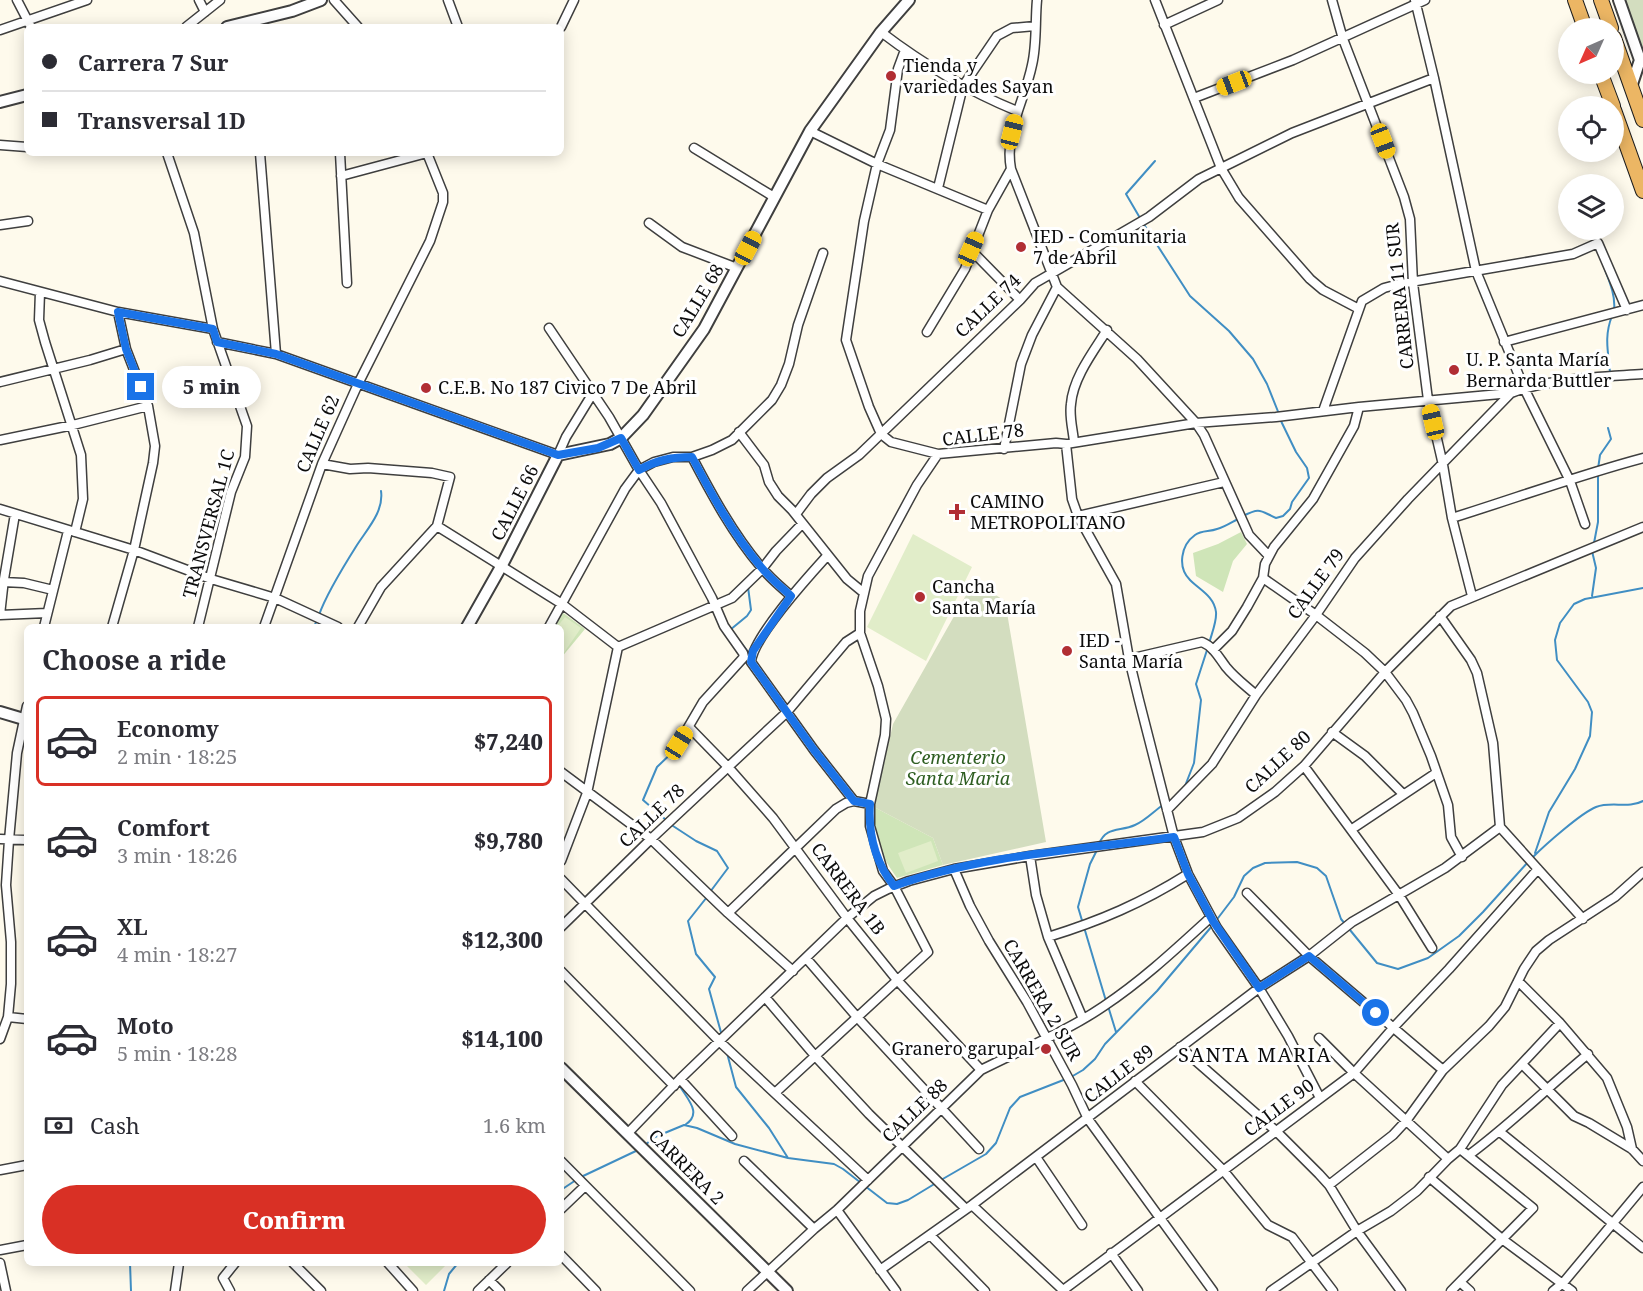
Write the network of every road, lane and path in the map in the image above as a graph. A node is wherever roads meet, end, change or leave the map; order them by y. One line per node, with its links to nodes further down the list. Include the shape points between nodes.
1 (16, 0): 21 (street)
2 (87, 0): 21 (street)
3 (198, 0): 18 (street)
4 (220, 0): 18 (street)
5 (321, 0): 23 (street)
6 (334, 0): 24 (street)
7 (448, 0): 25 (street)
8 (574, 0): 26 (street)
9 (909, 0): 31 (street, CALLE 68)
10 (1037, 0): 29 (street)
11 (1155, 0): 28 (street)
12 (1218, 0): 28 (street)
13 (1332, 0): 32 (street, CARRERA 11 SUR)
14 (1575, 0): 19 (highway)
15 (1601, 0): 20 (highway)
16 (1619, 0): 37 (street, via 1640,60)
17 (1418, 1): 32 (street); 35 (street)
18 (205, 12): 22 (street)
19 (1581, 18)
20 (1607, 18)
21 (29, 24)
22 (190, 24)
23 (247, 24)
24 (355, 24)
25 (457, 24)
26 (562, 24)
27 (24, 25): 30 (street)
28 (1164, 25): 39 (street)
29 (1035, 26): 36 (street, via 1012,28 997,36); 42 (street, via 1033,63)
30 (0, 30)
31 (881, 32): 33 (street); 44 (street, CALLE 68)
32 (1343, 39): 39 (street); 41 (street, CARRERA 11 SUR)
33 (905, 50): 36 (street); 54 (street, via 898,69 890,130)
34 (1624, 67): 37 (highway)
35 (1434, 78): 41 (street, CALLE 74); 68 (street)
36 (963, 86): 42 (street); 58 (street)
37 (1631, 87): 43 (highway)
38 (24, 96): 40 (street)
39 (1194, 98): 55 (street)
40 (0, 102)
41 (1368, 104): 55 (street, CALLE 74, via 1292,133); 72 (street, CARRERA 11 SUR, via 1410,219)
42 (1017, 111): 56 (street, via 1008,154)
43 (1643, 120)
44 (810, 130): 54 (street); 60 (street, CALLE 68)
45 (1624, 138): 59 (highway)
46 (0, 145): 47 (street)
47 (24, 147)
48 (694, 148): 60 (street)
49 (168, 156): 81 (street, TRANSVERSAL 1C, via 194,233)
50 (260, 156): 87 (street)
51 (340, 156): 57 (street)
52 (416, 156): 57 (street)
53 (428, 156): 91 (street, CALLE 62, via 443,193 430,241)
54 (877, 164): 58 (street); 102 (street, via 846,340)
55 (1221, 168): 69 (street, CALLE 74, via 1142,221); 77 (street, via 1239,198 1310,279)
56 (1011, 169): 61 (street); 69 (street)
57 (341, 176): 71 (street)
58 (938, 188): 61 (street)
59 (1643, 191)
60 (774, 197): 67 (street, CALLE 68)
61 (988, 210): 65 (street)
62 (28, 221): 64 (street)
63 (649, 223): 67 (street, via 682,247)
64 (0, 225)
65 (971, 249): 75 (street); 83 (street, via 965,269)
66 (823, 253): 101 (street, via 781,385 766,407)
67 (737, 268): 103 (street, CALLE 68, via 704,329 643,415)
68 (1476, 271): 72 (street); 78 (street, via 1573,254 1598,243); 85 (street)
69 (1051, 272): 73 (street); 75 (street, CALLE 74)
70 (0, 281): 74 (street)
71 (347, 283)
72 (1413, 283): 77 (street, via 1369,295); 95 (street, CARRERA 11 SUR)
73 (1057, 287): 82 (street); 106 (street, via 1021,364)
74 (40, 292): 79 (street); 88 (street, via 39,320)
75 (1020, 300): 102 (street, CALLE 74)
76 (1643, 304): 78 (street)
77 (1359, 309): 98 (street)
78 (1627, 310): 85 (street)
79 (118, 312): 81 (street); 86 (street)
80 (549, 328): 93 (street)
81 (213, 329): 84 (street, TRANSVERSAL 1C)
82 (1107, 330): 99 (street); 105 (street, via 1078,379 1070,403)
83 (927, 332)
84 (217, 342): 87 (street); 132 (street, TRANSVERSAL 1C, via 248,426 245,457 231,492)
85 (1504, 342): 92 (street)
86 (126, 349): 88 (street); 96 (street)
87 (276, 354): 91 (street)
88 (54, 368): 90 (street); 100 (street)
89 (1643, 374): 92 (street, CALLE 78)
90 (0, 382)
91 (358, 384): 108 (street); 111 (street, CALLE 62)
92 (1524, 388): 94 (street, CALLE 78); 114 (street)
93 (593, 393): 103 (street); 108 (street, CALLE 66)
94 (1511, 393): 95 (street, CALLE 78); 112 (street, CALLE 79)
95 (1428, 400): 97 (street, CALLE 78); 112 (street, CARRERA 11 SUR)
96 (148, 406): 100 (street); 126 (street, via 155,446)
97 (1359, 407): 98 (street, CALLE 78); 128 (street, via 1354,426 1314,499)
98 (1323, 411): 99 (street, CALLE 78)
99 (1196, 423): 105 (street, CALLE 78); 115 (street)
100 (73, 425): 104 (street); 125 (street, via 84,483)
101 (740, 432): 109 (street, via 722,446); 118 (street, via 764,465 773,489)
102 (881, 434): 107 (street, via 891,442); 118 (street, CALLE 74, via 827,478)
103 (621, 438): 108 (street, CALLE 68, via 598,448); 113 (street)
104 (0, 440)
105 (1070, 443): 106 (street, CALLE 78); 119 (street, via 1072,499)
106 (1004, 449): 107 (street, CALLE 78)
107 (938, 454): 135 (street, CALLE 78, via 868,576)
108 (558, 455): 129 (street, CALLE 66)
109 (692, 457): 113 (street, via 673,457); 130 (street, via 722,513)
110 (1643, 458): 114 (street)
111 (322, 464): 123 (street, via 432,472 450,477); 138 (street, CALLE 62)
112 (1443, 465): 120 (street, CARRERA 11 SUR); 143 (street, CALLE 79, via 1355,558)
113 (639, 470): 139 (street); 140 (street, via 675,526)
114 (1570, 481): 120 (street); 122 (street)
115 (1224, 482): 119 (street); 128 (street, via 1253,541)
116 (0, 509): 117 (street)
117 (15, 514): 125 (street); 133 (street)
118 (796, 514): 121 (street)
119 (1078, 516): 156 (street, via 1116,584)
120 (1452, 518): 137 (street, CARRERA 11 SUR)
121 (802, 524): 127 (street); 130 (street)
122 (1585, 524)
123 (437, 526): 129 (street); 150 (street, via 381,587)
124 (1643, 527): 137 (street, CALLE 80)
125 (72, 532): 126 (street); 134 (street)
126 (134, 550): 132 (street); 146 (street)
127 (827, 555): 135 (street); 136 (street)
128 (1268, 555): 131 (street)
129 (502, 565): 139 (street); 151 (street, CALLE 66)
130 (762, 569): 136 (street); 140 (street, via 732,598)
131 (1263, 578): 143 (street); 155 (street, via 1232,631)
132 (211, 579): 138 (street); 147 (street, TRANSVERSAL 1C)
133 (3, 582): 134 (street); 142 (street)
134 (53, 590): 141 (street)
135 (864, 594): 153 (street, CALLE 78)
136 (791, 596): 157 (street)
137 (1472, 596): 144 (street, CALLE 80)
138 (275, 598): 148 (street, CALLE 62); 149 (street)
139 (562, 604): 152 (street); 154 (street)
140 (716, 607): 154 (street); 157 (street)
141 (46, 613): 142 (street); 145 (street)
142 (0, 615)
143 (1316, 615): 158 (street); 159 (street, CALLE 79)
144 (1440, 616): 158 (street, CALLE 80); 176 (street, via 1477,673 1493,743)
145 (44, 624)
146 (113, 624)
147 (199, 624)
148 (265, 624)
149 (332, 624)
150 (360, 624)
151 (468, 624)
152 (551, 624)
153 (860, 633): 161 (street, CALLE 78, via 846,642); 174 (street, via 886,719)
154 (618, 646): 171 (street)
155 (1210, 647): 156 (street, via 1202,642); 159 (street)
156 (1129, 659): 175 (street)
157 (747, 660): 161 (street); 164 (street, via 703,702)
158 (1385, 672): 165 (street, CALLE 80); 169 (street, via 1413,713)
159 (1256, 695): 175 (street, CALLE 79, via 1212,764)
160 (0, 712): 162 (street)
161 (788, 712): 168 (street, CALLE 78); 173 (street)
162 (24, 719)
163 (24, 727): 179 (street)
164 (691, 729): 166 (street); 168 (street, CARRERA 1B)
165 (1332, 732): 167 (street, CALLE 80); 172 (street, via 1365,756)
166 (679, 743)
167 (1304, 766): 177 (street); 178 (street, CALLE 80, via 1238,818 1203,832)
168 (728, 767): 180 (street, CALLE 78); 182 (street, CARRERA 1B)
169 (1437, 773): 172 (street); 185 (street, via 1448,805 1451,837)
170 (564, 774): 171 (street)
171 (587, 793): 180 (street); 183 (street)
172 (1403, 794): 177 (street)
173 (854, 801): 174 (street); 182 (street, via 836,809)
174 (870, 804): 188 (street, via 870,826)
175 (1167, 810): 178 (street)
176 (1500, 827): 185 (street, CALLE 89); 186 (street)
177 (1352, 829): 194 (street)
178 (1174, 837): 184 (street, CALLE 80); 190 (street)
179 (5, 839): 181 (street); 215 (street, via 11,984)
180 (651, 839): 196 (street, CALLE 78); 197 (street)
181 (24, 840)
182 (796, 846): 197 (street); 198 (street, CARRERA 1B)
183 (564, 853)
184 (1030, 856): 187 (street, CALLE 80); 202 (street)
185 (1462, 857): 194 (street, CALLE 89)
186 (1536, 867): 199 (street); 217 (street, CALLE 90)
187 (954, 869): 192 (street, CALLE 80); 218 (street, CARRERA 2 SUR, via 989,941)
188 (883, 871): 192 (street); 195 (street)
189 (1643, 872): 199 (street)
190 (1188, 874): 200 (street); 202 (street, via 1159,892)
191 (564, 882): 196 (street)
192 (894, 886): 195 (street, CALLE 80); 208 (street, via 928,952)
193 (1247, 893): 204 (street)
194 (1399, 895): 203 (street); 204 (street, CALLE 89, via 1352,922)
195 (874, 896): 198 (street, CALLE 80)
196 (586, 904): 201 (street, CALLE 78); 221 (street)
197 (728, 913): 206 (street)
198 (847, 918): 205 (street, CALLE 80); 208 (street, CARRERA 1B)
199 (1582, 919): 209 (street, via 1536,951)
200 (1214, 922): 210 (street); 214 (street, CALLE 88)
201 (564, 924)
202 (1048, 937): 214 (street)
203 (1432, 948)
204 (1309, 956): 210 (street, CALLE 89); 217 (street)
205 (806, 958): 206 (street, CALLE 80); 212 (street)
206 (793, 971): 211 (street, CALLE 80)
207 (564, 974): 231 (street)
208 (897, 980): 212 (street); 226 (street, CARRERA 1B)
209 (1518, 981): 216 (street); 227 (street, via 1490,1026)
210 (1259, 988): 222 (street, CALLE 89); 234 (street)
211 (765, 997): 221 (street, CALLE 80); 224 (street)
212 (857, 1017): 224 (street); 235 (street)
213 (24, 1019): 215 (street)
214 (1083, 1019): 218 (street, CALLE 88)
215 (4, 1021): 220 (street)
216 (1560, 1023): 223 (street); 225 (street)
217 (1393, 1028): 227 (street); 228 (street, CALLE 90)
218 (1047, 1038): 226 (street, CALLE 88); 236 (street, CARRERA 2 SUR)
219 (1319, 1038): 228 (street)
220 (0, 1039)
221 (720, 1042): 231 (street, CALLE 80); 233 (street)
222 (1180, 1047): 230 (street, CALLE 89); 238 (street)
223 (1588, 1054): 232 (street); 245 (street, via 1607,1078)
224 (816, 1057): 233 (street); 242 (street)
225 (1522, 1064): 232 (street); 244 (street, via 1496,1094)
226 (981, 1070): 235 (street, CALLE 88)
227 (1443, 1070): 237 (street)
228 (1354, 1074): 234 (street, CALLE 90); 237 (street)
229 (564, 1076): 240 (street, CARRERA 2)
230 (1135, 1081): 236 (street, CALLE 89); 254 (street)
231 (677, 1083): 240 (street, CALLE 80); 241 (street)
232 (1547, 1088): 239 (street); 245 (street, via 1577,1118)
233 (776, 1092): 256 (street)
234 (1320, 1098): 238 (street, CALLE 90)
235 (942, 1107): 242 (street, CALLE 88); 243 (street)
236 (1088, 1119): 247 (street, CALLE 89); 263 (street, CARRERA 2 SUR)
237 (1406, 1121): 248 (street); 258 (street)
238 (1276, 1131): 254 (street, CALLE 90); 258 (street)
239 (1500, 1132): 246 (street); 264 (street)
240 (628, 1133): 283 (street, CARRERA 2)
241 (732, 1136)
242 (902, 1146): 256 (street, CALLE 88); 261 (street)
243 (979, 1149)
244 (1460, 1149): 246 (street); 248 (street)
245 (1632, 1149): 250 (street)
246 (1469, 1155): 269 (street, via 1533,1208)
247 (1036, 1157): 261 (street, CALLE 89); 265 (street)
248 (1448, 1159): 255 (street)
249 (744, 1161): 266 (street)
250 (1643, 1161)
251 (564, 1164): 257 (street)
252 (24, 1166): 253 (street)
253 (0, 1170)
254 (1223, 1170): 263 (street, CALLE 90); 276 (street, via 1268,1225 1292,1237)
255 (1429, 1177): 267 (street, via 1418,1191); 269 (street)
256 (865, 1183): 262 (street, CALLE 88)
257 (583, 1185): 260 (street); 295 (street)
258 (1329, 1185): 267 (street)
259 (1643, 1187): 264 (street)
260 (564, 1206)
261 (969, 1207): 268 (street, CALLE 89); 300 (street)
262 (837, 1210): 266 (street, CALLE 88); 282 (street)
263 (1161, 1218): 273 (street, CALLE 90); 302 (street, CARRERA 2 SUR)
264 (1614, 1224): 271 (street); 286 (street)
265 (1082, 1225)
266 (814, 1229): 283 (street, CALLE 88)
267 (1357, 1231): 276 (street); 305 (street)
268 (930, 1236): 282 (street, CALLE 89); 299 (street)
269 (1502, 1239): 285 (street); 286 (street)
270 (24, 1246): 272 (street)
271 (1643, 1248)
272 (0, 1250)
273 (1111, 1253): 300 (street, CALLE 90); 301 (street)
274 (564, 1258): 294 (street)
275 (0, 1263): 287 (street)
276 (1312, 1263): 303 (street); 304 (street)
277 (179, 1266): 288 (street)
278 (232, 1266): 289 (street, via 224,1281)
279 (296, 1266): 290 (street)
280 (391, 1266): 291 (street)
281 (504, 1266): 284 (street)
282 (880, 1270): 298 (street)
283 (767, 1272): 296 (street, CALLE 88); 297 (street, CARRERA 2)
284 (489, 1280): 292 (street); 293 (street)
285 (1460, 1282): 306 (street); 307 (street)
286 (1566, 1288): 308 (street)
287 (6, 1291)
288 (175, 1291)
289 (230, 1291)
290 (321, 1291)
291 (413, 1291)
292 (478, 1291)
293 (500, 1291)
294 (596, 1291)
295 (690, 1291)
296 (747, 1291)
297 (787, 1291)
298 (896, 1291)
299 (985, 1291)
300 (1063, 1291)
301 (1138, 1291)
302 (1213, 1291)
303 (1271, 1291)
304 (1334, 1291)
305 (1401, 1291)
306 (1451, 1291)
307 (1470, 1291)
308 (1553, 1291)

